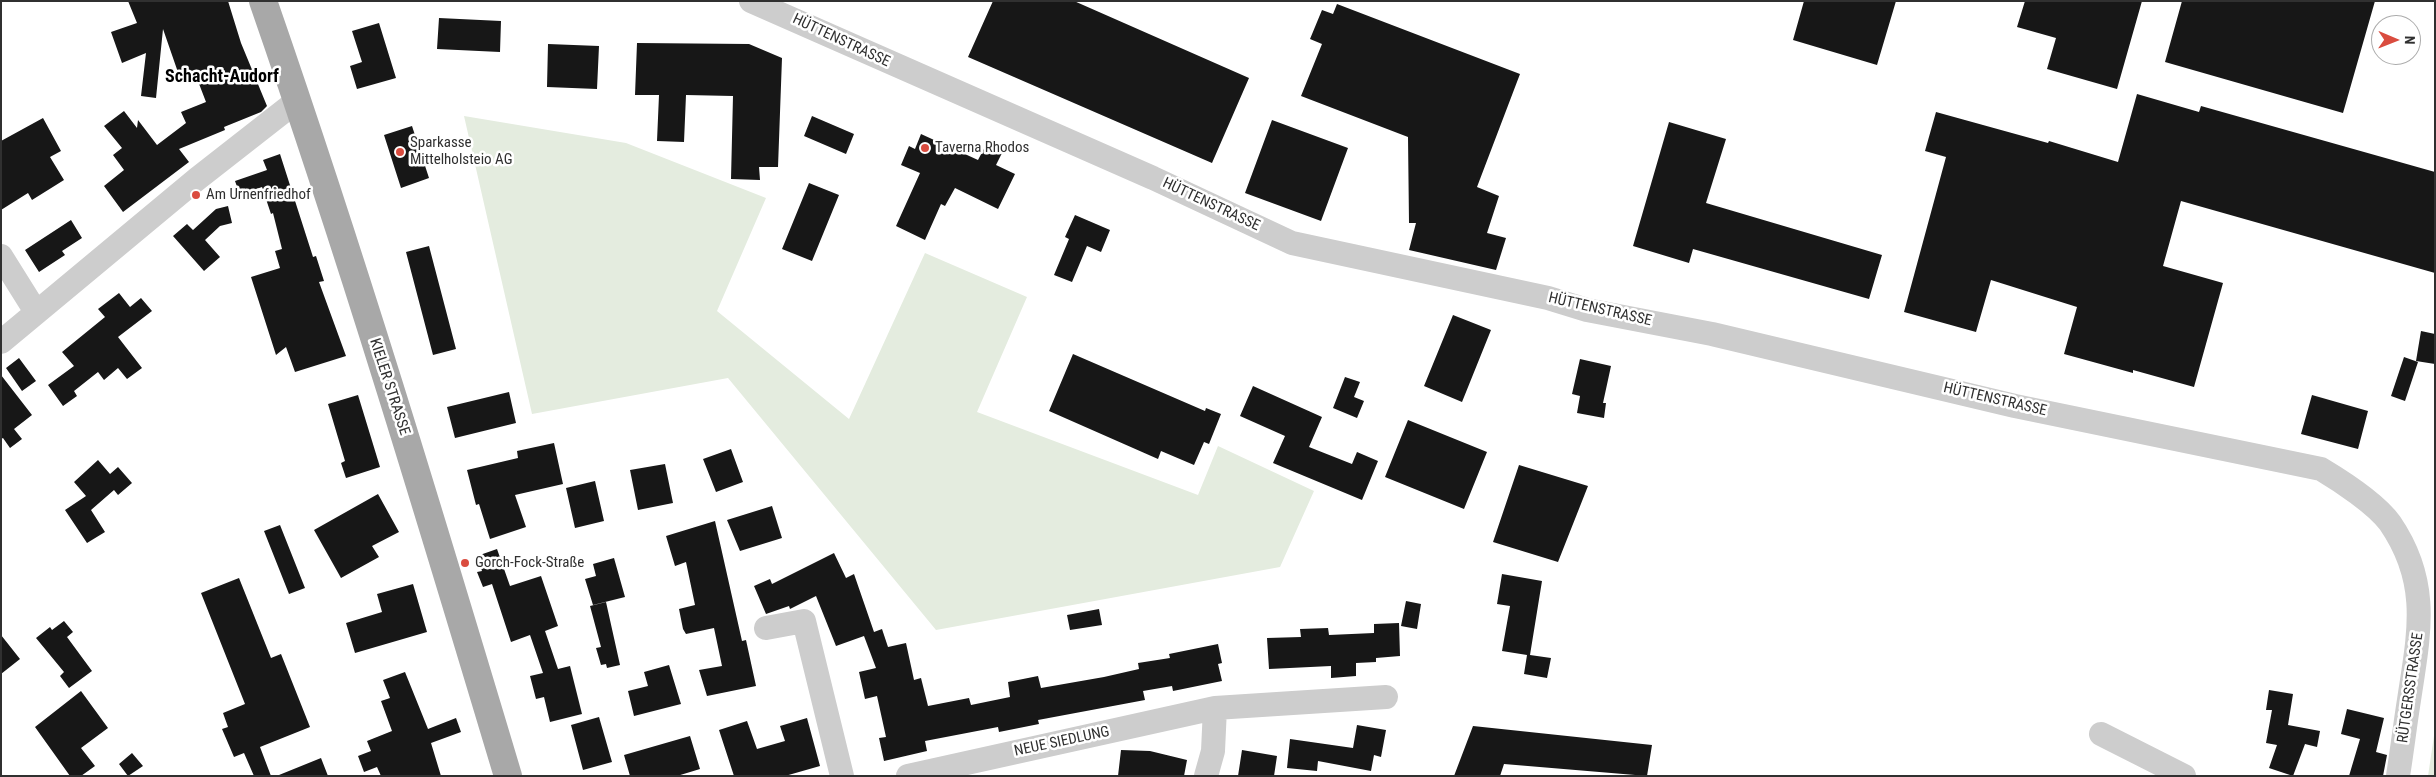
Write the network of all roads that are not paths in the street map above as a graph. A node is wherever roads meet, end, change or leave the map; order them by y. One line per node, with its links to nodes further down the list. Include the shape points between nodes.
1 (263, 1): 3 (main road, KIELER STRASSE)
2 (763, 3): 7 (street, HÜTTENSTRASSE, via 946,89 1153,178 1292,243 1548,298 1587,310 1712,334 2015,406 2321,468 2354,490 2389,522 2411,562)
3 (298, 100): 5 (street); 12 (main road, KIELER STRASSE, via 412,456)
4 (1, 256): 5 (street)
5 (36, 312): 6 (street)
6 (1, 342)
7 (2419, 599): 17 (street, RÜTGERSSTRASSE, via 2419,637)
8 (766, 628): 13 (street, via 804,621)
9 (1386, 697): 10 (street, NEUE SIEDLUNG)
10 (1215, 708): 14 (street, NEUE SIEDLUNG); 15 (street, via 1214,751)
11 (2101, 734): 16 (street)
12 (508, 776)
13 (842, 776)
14 (908, 776)
15 (1206, 776)
16 (2184, 776)
17 (2398, 776)

